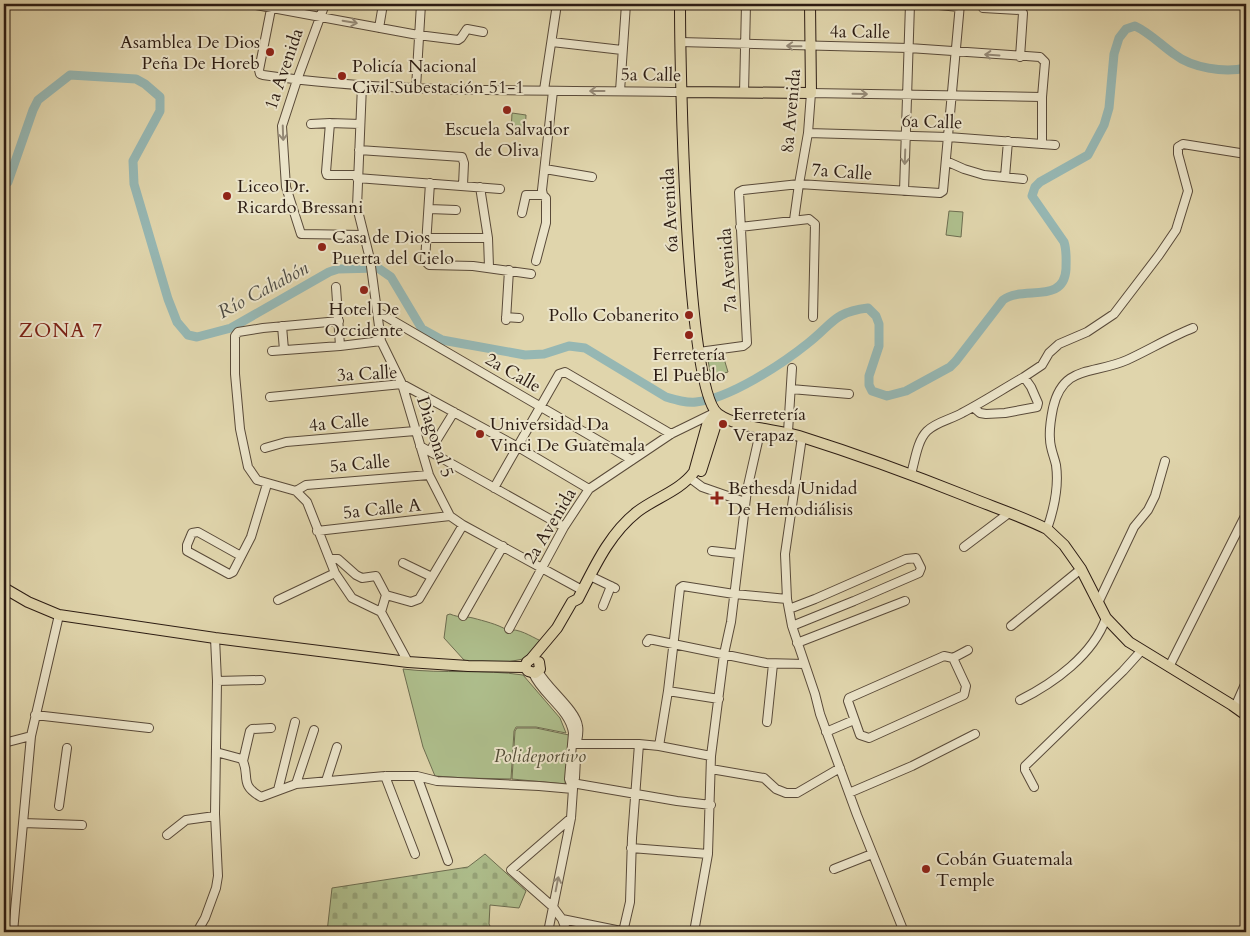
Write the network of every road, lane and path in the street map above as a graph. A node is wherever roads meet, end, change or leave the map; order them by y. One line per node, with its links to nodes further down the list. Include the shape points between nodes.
1 (250, 4): 12 (street)
2 (325, 4): 15 (street, 1a Avenida)
3 (383, 4): 16 (street)
4 (421, 4): 18 (street)
5 (557, 4): 19 (street)
6 (626, 4): 24 (street)
7 (680, 4): 20 (main road, 6a Avenida)
8 (746, 4): 21 (street)
9 (810, 4): 22 (main road, 8a Avenida)
10 (910, 4): 23 (street)
11 (929, 4): 13 (street)
12 (271, 5): 15 (street); 27 (street, 5a Calle, via 260,74)
13 (960, 5): 25 (street)
14 (983, 8): 26 (street, via 1020,10 1023,19)
15 (320, 17): 16 (street, one-way to 16); 27 (street, 1a Avenida)
16 (379, 28): 18 (street)
17 (483, 32): 18 (street, via 467,29 463,40)
18 (418, 35): 29 (street)
19 (552, 42): 24 (street); 30 (street)
20 (680, 42): 21 (street, 4a Calle); 33 (main road, 6a Avenida)
21 (745, 44): 22 (street, 4a Calle, one-way to 21); 34 (street)
22 (811, 46): 23 (street, 4a Calle); 35 (main road, 8a Avenida)
23 (909, 48): 25 (street, 4a Calle); 36 (street)
24 (622, 50): 32 (street)
25 (956, 52): 26 (street, 4a Calle, one-way to 25); 37 (street)
26 (1020, 57): 38 (street, 4a Calle, via 1040,58 1045,62)
27 (297, 80): 28 (street, 5a Calle); 69 (street, 1a Avenida, one-way to 69, via 282,126 286,187 301,234)
28 (362, 84): 29 (street, 5a Calle); 41 (street, Diagonal 5)
29 (416, 88): 30 (street, 5a Calle)
30 (544, 90): 31 (street, 5a Calle)
31 (554, 91): 32 (street, 5a Calle, one-way to 31); 51 (street)
32 (620, 91): 33 (street, 5a Calle)
33 (681, 92): 34 (main road, 5a Calle); 87 (main road, 6a Avenida, via 692,302)
34 (744, 93): 35 (main road, 5a Calle)
35 (811, 93): 36 (street, 5a Calle, one-way to 36); 42 (street, 8a Avenida)
36 (908, 95): 37 (street, 5a Calle); 43 (street)
37 (952, 96): 38 (street, 5a Calle); 44 (street)
38 (1042, 97): 46 (street)
39 (330, 123): 40 (street); 41 (street); 52 (street, via 326,174)
40 (312, 124)
41 (360, 124): 48 (street, Diagonal 5)
42 (808, 133): 43 (street, 6a Calle); 57 (street, 8a Avenida)
43 (906, 137): 44 (street, 6a Calle); 61 (street, one-way to 61)
44 (948, 137): 45 (street, 6a Calle); 50 (street)
45 (1008, 141): 46 (street, 6a Calle); 54 (street)
46 (1042, 143): 47 (street, 6a Calle)
47 (1055, 145)
48 (359, 150): 52 (street, Diagonal 5); 58 (street, via 462,157)
49 (1246, 154): 89 (street, via 1183,144 1178,148 1188,190 1176,230 1160,255 1114,314 1087,332 1059,344 1049,352 1042,365)
50 (946, 161): 54 (street, via 984,175); 61 (street, 7a Calle, via 943,191)
51 (546, 170): 53 (street); 63 (street)
52 (357, 177): 56 (street); 69 (street, Diagonal 5, via 357,207)
53 (592, 177)
54 (1005, 177): 55 (street)
55 (1023, 180)
56 (430, 183): 58 (street); 64 (street)
57 (798, 184): 61 (street, 7a Calle); 62 (street, 7a Calle); 67 (street, 8a Avenida)
58 (463, 185): 59 (street)
59 (480, 187): 60 (street); 71 (street)
60 (500, 189)
61 (904, 190)
62 (738, 192): 68 (street, 7a Avenida)
63 (543, 195): 66 (street, via 526,195); 72 (street, via 547,203 546,223)
64 (429, 209): 65 (street); 70 (street)
65 (456, 210)
66 (522, 213)
67 (794, 220): 68 (street); 78 (street, via 808,219 815,224)
68 (740, 227): 87 (street, 7a Avenida, via 747,343)
69 (363, 235): 77 (street, Diagonal 5)
70 (427, 238): 71 (street); 73 (street, via 426,261 429,265)
71 (488, 238): 73 (street)
72 (536, 261)
73 (489, 267): 74 (street)
74 (509, 270): 75 (street); 79 (street, via 506,318)
75 (531, 274)
76 (336, 287): 80 (street)
77 (378, 312): 83 (street, Diagonal 5); 94 (street, 2a Calle)
78 (813, 317)
79 (519, 318)
80 (339, 321): 81 (street); 84 (street)
81 (282, 326): 85 (street); 114 (street, via 238,332 235,336 240,429 248,467 257,480)
82 (1193, 328): 124 (street, via 1127,360 1078,374 1061,387 1054,404 1049,436 1056,466 1056,483 1053,514)
83 (381, 341): 84 (street); 90 (street, Diagonal 5)
84 (340, 346): 85 (street)
85 (284, 350): 86 (street)
86 (272, 351)
87 (699, 352): 96 (main road, 6a Avenida)
88 (792, 368): 91 (street)
89 (1024, 378): 95 (street); 95 (street, via 1035,394 1037,407 986,414)
90 (402, 384): 93 (street, 3a Calle); 97 (street, 3a Calle); 101 (street, Diagonal 5)
91 (791, 389): 92 (street); 102 (street)
92 (849, 394)
93 (270, 396)
94 (541, 406): 103 (street, via 559,374 565,372); 106 (street); 109 (street, 2a Calle)
95 (973, 407): 112 (street, via 928,430 920,440)
96 (714, 409): 98 (street, 2a Avenida); 99 (main road); 100 (main road, via 728,420); 113 (main road, via 715,426 700,474)
97 (454, 412): 106 (street, 3a Calle); 108 (street)
98 (688, 424): 99 (street); 103 (street, 2a Avenida)
99 (707, 425): 113 (main road)
100 (761, 428): 102 (main road); 118 (street)
101 (415, 431): 105 (street, Diagonal 5); 107 (street, 4a Calle, via 286,442)
102 (788, 432): 104 (main road)
103 (672, 434): 109 (street, 2a Avenida)
104 (802, 437): 112 (main road); 144 (street, via 785,554)
105 (420, 446): 108 (street); 111 (street, Diagonal 5)
106 (518, 447): 115 (street); 116 (street, 3a Calle)
107 (265, 448)
108 (430, 452): 115 (street)
109 (632, 460): 116 (street, 2a Avenida)
110 (1165, 461): 147 (street, via 1155,496 1134,527)
111 (429, 474): 117 (street, 5a Calle, via 306,485); 121 (street, Diagonal 5)
112 (911, 474): 119 (main road)
113 (692, 480): 118 (street, via 702,487); 138 (main road, via 676,492 648,504 625,522 605,548)
114 (267, 484): 117 (street); 130 (street, via 251,537)
115 (494, 488): 123 (street)
116 (589, 489): 123 (street, 2a Avenida)
117 (296, 490): 125 (street, via 307,502)
118 (745, 502): 129 (street)
119 (1009, 513): 124 (main road); 127 (street)
120 (1246, 514): 169 (street)
121 (450, 516): 122 (street, Diagonal 5); 125 (street, 5a Calle A)
122 (463, 525): 126 (street, Diagonal 5); 139 (street)
123 (564, 527): 134 (street, 2a Avenida)
124 (1047, 529): 135 (main road, via 1064,545)
125 (317, 531): 131 (street)
126 (503, 546): 134 (street, Diagonal 5); 152 (street)
127 (964, 547)
128 (712, 551): 129 (street)
129 (739, 554): 142 (street)
130 (241, 556): 130 (street, via 229,574 186,548 192,533 198,532)
131 (330, 559): 137 (street); 143 (street, via 338,558 362,578 376,576)
132 (403, 564): 139 (street)
133 (930, 567): 136 (street)
134 (542, 568): 141 (street, Diagonal 5); 156 (street, 2a Avenida)
135 (1081, 569): 147 (main road); 155 (street)
136 (920, 571): 149 (street, via 916,558 906,559); 154 (street)
137 (335, 573): 145 (street); 150 (street, via 352,598)
138 (590, 576): 141 (main road); 148 (street, via 613,587)
139 (432, 577): 143 (street, via 415,602)
140 (4, 588): 151 (main road)
141 (580, 594): 168 (main road)
142 (734, 594): 144 (street); 159 (street, via 680,588); 163 (street)
143 (386, 595): 150 (street)
144 (787, 599): 149 (street)
145 (278, 600)
146 (905, 601): 160 (street)
147 (1098, 602): 153 (main road)
148 (603, 606)
149 (789, 609): 154 (street)
150 (381, 612): 165 (street)
151 (59, 615): 157 (main road); 177 (street)
152 (463, 616)
153 (1106, 618): 162 (main road, via 1129,642); 175 (street, via 1096,639 1082,655 1047,684)
154 (792, 626): 160 (street)
155 (1011, 626)
156 (509, 629)
157 (215, 638): 165 (main road); 171 (street)
158 (647, 642): 159 (street, via 649,639)
159 (674, 643): 163 (street); 173 (street)
160 (797, 643): 167 (street)
161 (968, 650): 164 (street)
162 (1142, 650): 169 (main road); 204 (street, via 1124,672 1025,766)
163 (724, 654): 166 (street); 174 (street)
164 (953, 658): 179 (street, via 944,656 853,695 848,702); 179 (street, via 966,686 964,695 869,738 860,735)
165 (408, 662): 168 (main road)
166 (773, 664): 167 (street); 181 (street)
167 (804, 664): 185 (street)
168 (533, 666): 189 (street, via 536,682 570,722)
169 (1169, 667): 176 (main road)
170 (261, 680): 171 (street)
171 (217, 681): 194 (street)
172 (1246, 682): 176 (street)
173 (668, 691): 174 (street); 191 (street)
174 (719, 699): 195 (street)
175 (1020, 700)
176 (1235, 707): 178 (main road)
177 (34, 715): 182 (street); 187 (street)
178 (1246, 715)
179 (854, 720): 185 (street)
180 (295, 722): 205 (street)
181 (767, 722)
182 (149, 728)
183 (271, 728): 196 (street, via 250,731)
184 (314, 730): 202 (street)
185 (826, 732): 197 (street)
186 (975, 734): 206 (street)
187 (30, 736): 188 (street); 212 (street)
188 (4, 744)
189 (575, 744): 190 (street); 203 (street)
190 (639, 744): 191 (street); 207 (street)
191 (659, 746): 195 (street)
192 (337, 747): 201 (street)
193 (67, 748): 209 (street)
194 (216, 752): 196 (street); 210 (street)
195 (711, 756): 198 (street)
196 (243, 761): 205 (street, via 246,782 254,793 261,797)
197 (840, 768): 198 (street, via 798,793 776,789 764,778); 206 (street)
198 (711, 769): 208 (street)
199 (385, 776): 200 (street); 201 (street); 216 (street)
200 (417, 776): 203 (street, via 437,781); 219 (street)
201 (326, 781): 202 (street)
202 (296, 784): 205 (street)
203 (573, 786): 207 (street); 211 (street)
204 (1034, 787)
205 (278, 790)
206 (849, 793): 218 (street)
207 (636, 794): 208 (street); 215 (street)
208 (711, 804): 217 (street)
209 (59, 806)
210 (215, 816): 214 (street, via 186,820); 224 (street, via 218,876 206,918)
211 (571, 818): 221 (street, one-way to 211); 221 (street, via 511,870)
212 (24, 823): 213 (street); 223 (street)
213 (82, 825)
214 (167, 835)
215 (631, 848): 217 (street); 227 (street, via 630,902)
216 (415, 854)
217 (708, 854): 228 (street)
218 (872, 854): 220 (street); 229 (street)
219 (448, 861)
220 (834, 869)
221 (553, 907): 222 (street); 225 (street)
222 (562, 919): 226 (street); 227 (street)
223 (13, 932)
224 (197, 932)
225 (548, 932)
226 (567, 932)
227 (624, 932)
228 (694, 932)
229 (904, 932)

